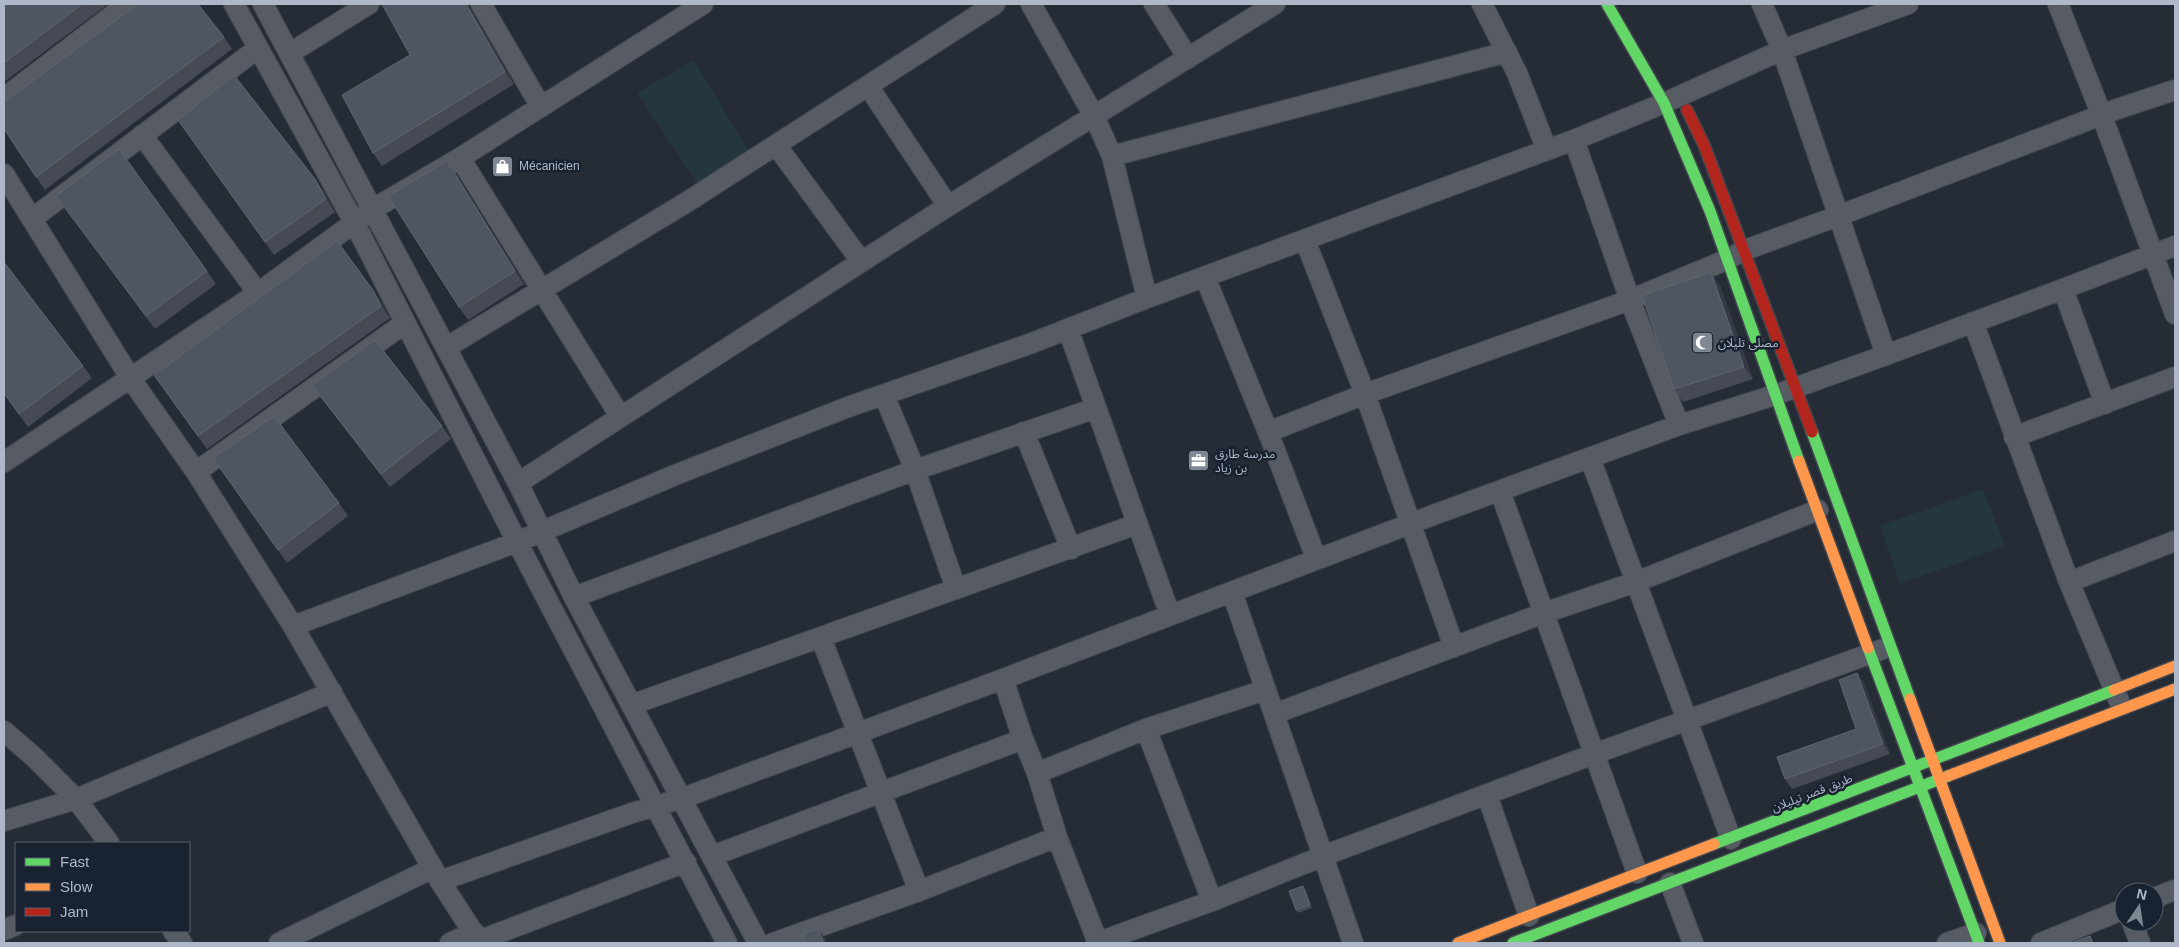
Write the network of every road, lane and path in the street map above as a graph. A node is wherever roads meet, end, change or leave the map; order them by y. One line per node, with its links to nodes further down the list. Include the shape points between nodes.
1 (127, 4): 24 (street)
2 (234, 4): 16 (street)
3 (263, 4): 19 (street)
4 (369, 4): 19 (street)
5 (481, 4): 25 (street)
6 (703, 4): 25 (street)
7 (995, 4): 21 (street)
8 (1031, 4): 26 (street)
9 (1154, 4): 20 (street)
10 (1275, 4): 20 (street)
11 (1482, 4): 18 (street)
12 (1607, 4): 23 (main road)
13 (1762, 4): 17 (street)
14 (1908, 4): 17 (street)
15 (2058, 4): 27 (street)
16 (257, 49): 28 (street); 39 (street)
17 (1782, 50): 23 (street); 37 (street)
18 (1507, 52): 31 (street); 32 (street)
19 (290, 53): 36 (street)
20 (1188, 58): 26 (street)
21 (868, 86): 30 (street); 35 (street)
22 (2175, 90): 27 (street)
23 (1674, 96): 29 (street); 42 (main road, via 1704,145); 44 (main road)
24 (4, 98)
25 (541, 107): 33 (street)
26 (1094, 116): 32 (street); 35 (street)
27 (2102, 116): 37 (street); 43 (street)
28 (142, 135): 38 (street); 49 (street)
29 (1574, 140): 31 (street); 51 (street)
30 (776, 145): 45 (street); 47 (street)
31 (1547, 150): 40 (street)
32 (1112, 156): 50 (street)
33 (460, 158): 36 (street); 47 (street)
34 (4, 174): 38 (street)
35 (948, 206): 45 (street)
36 (373, 209): 39 (street); 56 (street)
37 (1838, 216): 42 (street); 57 (street)
38 (33, 218): 59 (street)
39 (354, 222): 49 (street); 54 (street)
40 (1305, 240): 46 (street); 61 (street)
41 (2175, 246): 43 (street)
42 (1744, 250): 44 (street); 60 (main road)
43 (2154, 255): 48 (street); 52 (street)
44 (1726, 260): 51 (street); 63 (main road)
45 (861, 261): 66 (street)
46 (1205, 277): 50 (street); 69 (street)
47 (542, 288): 56 (street); 66 (street)
48 (2064, 290): 53 (street); 64 (street)
49 (258, 293): 59 (street)
50 (1147, 298): 55 (street)
51 (1630, 300): 61 (street); 67 (street)
52 (2175, 314)
53 (1973, 322): 57 (street); 70 (street)
54 (405, 323): 74 (street); 81 (street)
55 (1068, 329): 62 (street); 65 (street)
56 (447, 348): 75 (street)
57 (1886, 355): 60 (street)
58 (2175, 377): 64 (street)
59 (131, 379): 72 (street); 74 (street)
60 (1794, 387): 63 (street); 94 (main road)
61 (1365, 394): 69 (street); 79 (street)
62 (884, 395): 73 (street); 80 (street, via 675,475)
63 (1775, 395): 67 (street); 77 (main road)
64 (2105, 404): 70 (street)
65 (1096, 408): 68 (street); 78 (street)
66 (620, 416): 75 (street)
67 (1679, 425): 71 (street)
68 (1024, 432): 73 (street); 83 (street)
69 (1268, 432): 84 (street)
70 (2014, 438): 86 (street)
71 (1590, 458): 76 (street); 85 (street)
72 (4, 462)
73 (915, 470): 87 (street); 89 (street)
74 (196, 472): 92 (street)
75 (518, 483): 80 (street)
76 (1500, 491): 79 (street); 90 (street)
77 (1818, 510): 85 (street); 96 (main road)
78 (1138, 524): 83 (street); 91 (street)
79 (1412, 525): 84 (street); 95 (street)
80 (542, 532): 81 (street); 89 (street)
81 (518, 542): 92 (street); 121 (street)
82 (2175, 542): 86 (street)
83 (1071, 549): 87 (street)
84 (1316, 558): 88 (street)
85 (1636, 582): 90 (street); 106 (street)
86 (2069, 582): 99 (street)
87 (956, 589): 93 (street)
88 (1232, 592): 91 (street); 101 (street)
89 (574, 597): 103 (street)
90 (1544, 613): 95 (street); 111 (street)
91 (1170, 615): 98 (street)
92 (293, 626): 102 (street)
93 (820, 638): 103 (street); 109 (street)
94 (1891, 646): 96 (street); 112 (main road)
95 (1454, 647): 105 (street)
96 (1870, 653): 106 (street); 113 (main road)
97 (2175, 666): 99 (main road, طريق قصر تيليلان)
98 (1003, 679): 109 (street); 110 (street)
99 (2115, 689): 104 (street); 112 (main road, طريق قصر تيليلان)
100 (2175, 689): 104 (main road)
101 (1265, 690): 105 (street); 107 (street)
102 (332, 692): 120 (street); 130 (street)
103 (631, 705): 119 (street)
104 (2122, 710): 115 (main road)
105 (1274, 714): 127 (street)
106 (1687, 720): 111 (street); 124 (street)
107 (1146, 729): 114 (street); 133 (street)
108 (4, 731): 120 (street)
109 (857, 734): 117 (street); 119 (street)
110 (1023, 739): 114 (street); 117 (street)
111 (1594, 754): 118 (street); 129 (street)
112 (1934, 761): 113 (main road, طريق قصر تيليلان); 115 (main road)
113 (1912, 769): 116 (main road); 124 (main road, طريق قصر تيليلان)
114 (1037, 773): 123 (street)
115 (1942, 780): 116 (main road); 151 (main road)
116 (1919, 788): 131 (main road); 137 (main road)
117 (880, 791): 126 (street); 132 (street)
118 (1487, 795): 127 (street); 135 (street)
119 (683, 798): 121 (street); 126 (street)
120 (76, 799): 122 (street); 125 (street)
121 (656, 807): 128 (street); 130 (street)
122 (4, 821)
123 (1057, 837): 132 (street); 145 (street)
124 (1730, 839): 129 (main road, طريق قصر تيليلان)
125 (108, 842)
126 (712, 856): 143 (street)
127 (1323, 856): 133 (street); 146 (street)
128 (686, 862): 138 (street); 142 (street)
129 (1637, 873): 135 (main road, طريق قصر تيليلان)
130 (436, 875): 138 (street); 140 (street)
131 (1670, 883): 148 (main road); 149 (street)
132 (919, 891): 144 (street)
133 (1212, 901): 145 (street)
134 (2114, 913): 152 (street)
135 (1529, 916): 147 (main road, طريق قصر تيليلان)
136 (174, 932): 139 (street)
137 (1978, 938): 150 (street)
138 (477, 939): 141 (street)
139 (182, 943)
140 (279, 943)
141 (450, 943)
142 (728, 943)
143 (758, 943)
144 (773, 943)
145 (1097, 943)
146 (1354, 943)
147 (1458, 943)
148 (1513, 943)
149 (1693, 943)
150 (1947, 943)
151 (2000, 943)
152 (2041, 943)

